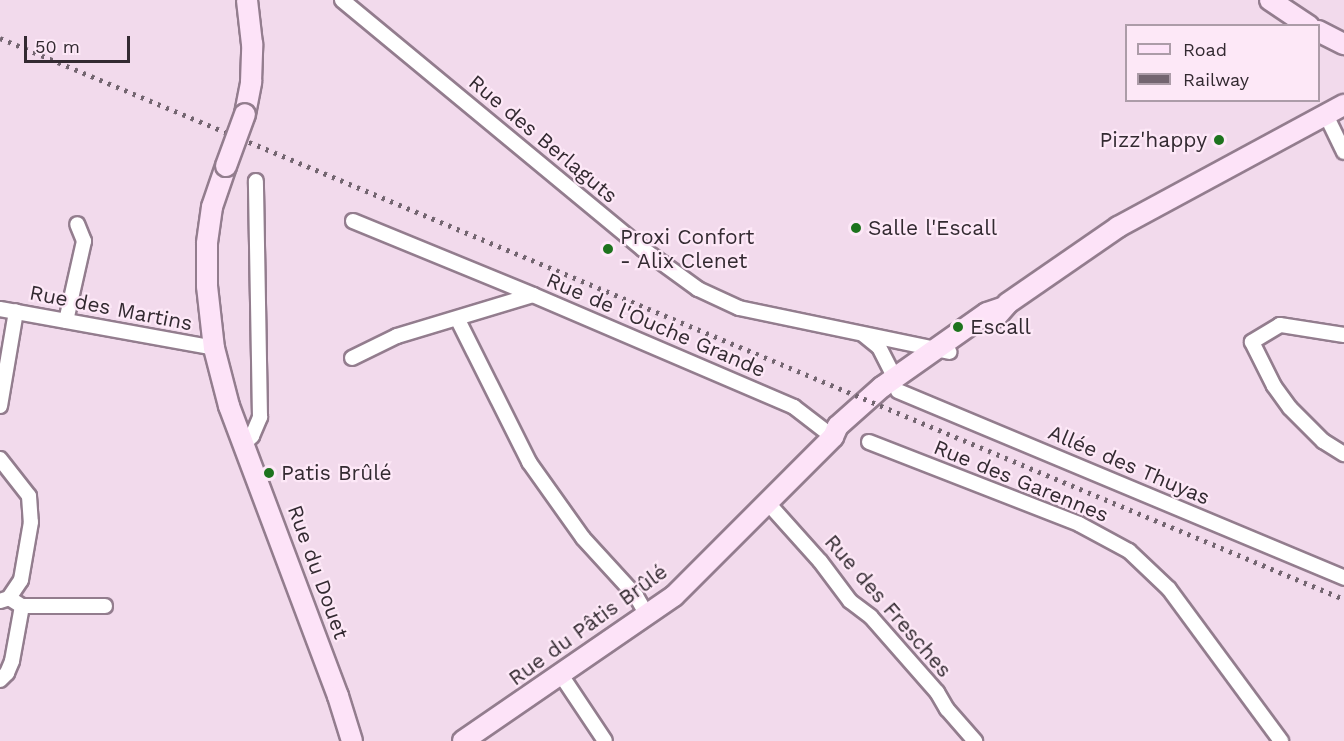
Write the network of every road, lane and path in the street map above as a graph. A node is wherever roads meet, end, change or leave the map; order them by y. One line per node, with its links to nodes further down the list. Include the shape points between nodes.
1 (247, 0): 20 (street, Rue du Douet, bridge, via 251,82 245,114 212,207 207,244)
2 (342, 0): 18 (street, Rue des Berlaguts, via 652,257 699,289 740,308)
3 (1270, 0): 4 (street)
4 (1307, 24)
5 (1320, 32): 6 (street)
6 (1344, 44)
7 (1344, 105): 8 (street)
8 (1326, 115): 9 (street); 21 (street, via 1118,227 1004,307 987,314)
9 (1344, 152)
10 (256, 181): 27 (street, via 260,417)
11 (353, 221): 13 (street)
12 (77, 224): 17 (street, via 84,241)
13 (533, 295): 16 (street, Rue de l'Ouche Grande); 25 (street, Rue de l'Ouche Grande, via 795,406)
14 (0, 309): 15 (street, Rue des Martins)
15 (16, 311): 17 (street, Rue des Martins); 24 (street)
16 (458, 320): 22 (street, Rue de l'Ouche Grande, via 397,336); 35 (street, via 529,462 583,538 636,596)
17 (66, 321): 20 (street, Rue des Martins)
18 (863, 334): 21 (street, Rue des Berlaguts); 23 (street, via 879,347)
19 (1344, 334): 28 (street, via 1280,326 1252,342 1290,408 1323,441)
20 (214, 348): 27 (street, Rue du Douet)
21 (942, 350): 23 (street)
22 (352, 358)
23 (894, 389): 25 (street, Rue du Pâtis Brûlé, via 847,433); 25 (street, Rue du Pâtis Brûlé, via 867,401 838,426); 31 (street, Allée des Thuyas)
24 (0, 406)
25 (833, 437): 30 (street, Rue du Pâtis Brûlé)
26 (869, 442): 42 (street, Rue des Garennes, via 1080,524 1129,551 1169,589)
27 (245, 443): 38 (street, Rue du Douet)
28 (1344, 454)
29 (0, 459): 32 (street, via 29,496 31,522 21,580)
30 (767, 502): 35 (street, Rue du Pâtis Brûlé, via 690,581); 41 (street, Rue des Fresches)
31 (1344, 578)
32 (5, 599): 33 (street)
33 (22, 606): 34 (street); 37 (street, via 12,661)
34 (105, 606)
35 (647, 615): 36 (street, Rue du Pâtis Brûlé)
36 (561, 675): 39 (street, Rue du Pâtis Brûlé); 40 (street)
37 (0, 680)
38 (352, 741)
39 (463, 741)
40 (605, 741)
41 (975, 741)
42 (1281, 741)

